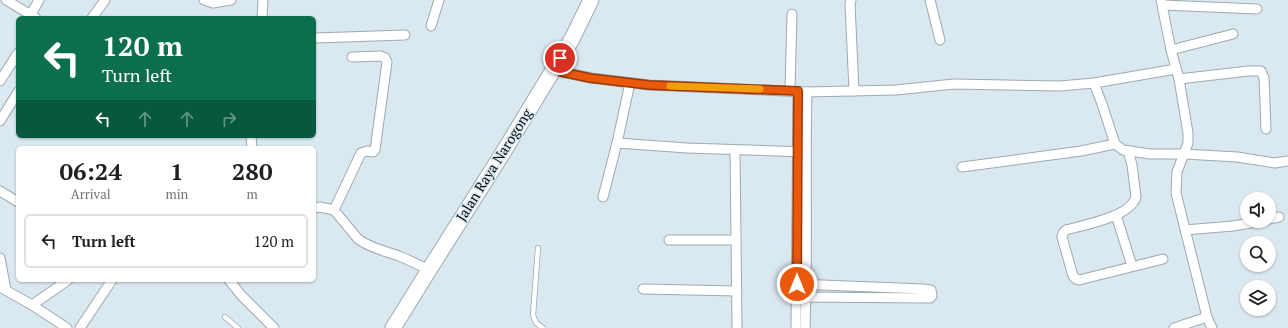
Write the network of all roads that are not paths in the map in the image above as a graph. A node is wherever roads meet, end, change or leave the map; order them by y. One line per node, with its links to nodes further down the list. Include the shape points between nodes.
1 (6, 0): 14 (street)
2 (39, 0): 15 (street)
3 (105, 0): 16 (street)
4 (204, 0): 5 (street, via 212,3)
5 (231, 0)
6 (263, 0): 17 (street)
7 (439, 0): 18 (street)
8 (591, 0): 26 (main road, Jalan Raya Narogong)
9 (851, 0): 32 (street)
10 (930, 0): 22 (street)
11 (1162, 3): 12 (street); 23 (street)
12 (1257, 9)
13 (792, 14): 33 (street)
14 (30, 16)
15 (32, 16)
16 (93, 16)
17 (262, 16)
18 (431, 26)
19 (1233, 34): 23 (street)
20 (405, 35): 21 (street)
21 (316, 38)
22 (940, 40)
23 (1171, 50): 27 (street)
24 (16, 56): 29 (street)
25 (352, 57): 49 (street, via 381,56 387,62 375,150 361,153)
26 (554, 68): 30 (street, via 562,72); 61 (main road, Jalan Raya Narogong)
27 (1176, 69): 28 (street); 31 (street)
28 (1179, 79): 36 (street, via 1262,71); 42 (street, via 1188,133 1188,144)
29 (0, 81)
30 (630, 83): 33 (street); 37 (street)
31 (1094, 83): 32 (street, via 1060,86 954,84 896,90); 38 (street)
32 (854, 90): 33 (street)
33 (798, 91): 41 (street)
34 (16, 95): 35 (street)
35 (0, 121)
36 (1266, 128)
37 (617, 143): 39 (street); 46 (street)
38 (1115, 144): 40 (street, via 1123,150); 44 (street, via 1081,152)
39 (735, 150): 41 (street); 56 (street)
40 (1128, 150): 42 (street, via 1150,154); 50 (street, via 1136,197 1132,204)
41 (801, 152): 65 (street)
42 (1184, 154): 43 (street, via 1237,157 1275,163); 54 (street, via 1177,172 1176,193)
43 (1288, 161)
44 (962, 167)
45 (0, 191): 47 (street)
46 (603, 197)
47 (16, 201)
48 (316, 208): 49 (street)
49 (334, 210): 61 (street, via 361,242)
50 (1116, 215): 60 (street); 60 (street, via 1063,233 1073,276 1079,280)
51 (1279, 217): 52 (street)
52 (1276, 218)
53 (1240, 225): 54 (street)
54 (1185, 230): 72 (street)
55 (669, 240): 56 (street)
56 (736, 240): 68 (street)
57 (538, 248): 78 (lane, via 533,316 536,323)
58 (0, 258): 67 (street)
59 (1163, 259): 60 (street)
60 (1132, 266)
61 (429, 270): 77 (main road, Jalan Raya Narogong)
62 (65, 282): 70 (street)
63 (111, 282): 74 (street)
64 (231, 282): 76 (street)
65 (802, 284): 69 (street); 69 (street, via 930,289 932,297)
66 (644, 288): 68 (street)
67 (3, 289): 70 (street)
68 (737, 291): 79 (street)
69 (801, 297): 80 (street); 81 (street)
70 (32, 305): 73 (street)
71 (225, 317): 75 (lane)
72 (1207, 317): 82 (street); 83 (street)
73 (66, 328)
74 (80, 328)
75 (238, 328)
76 (274, 328)
77 (393, 328)
78 (543, 328)
79 (737, 328)
80 (796, 328)
81 (805, 328)
82 (1174, 328)
83 (1212, 328)

